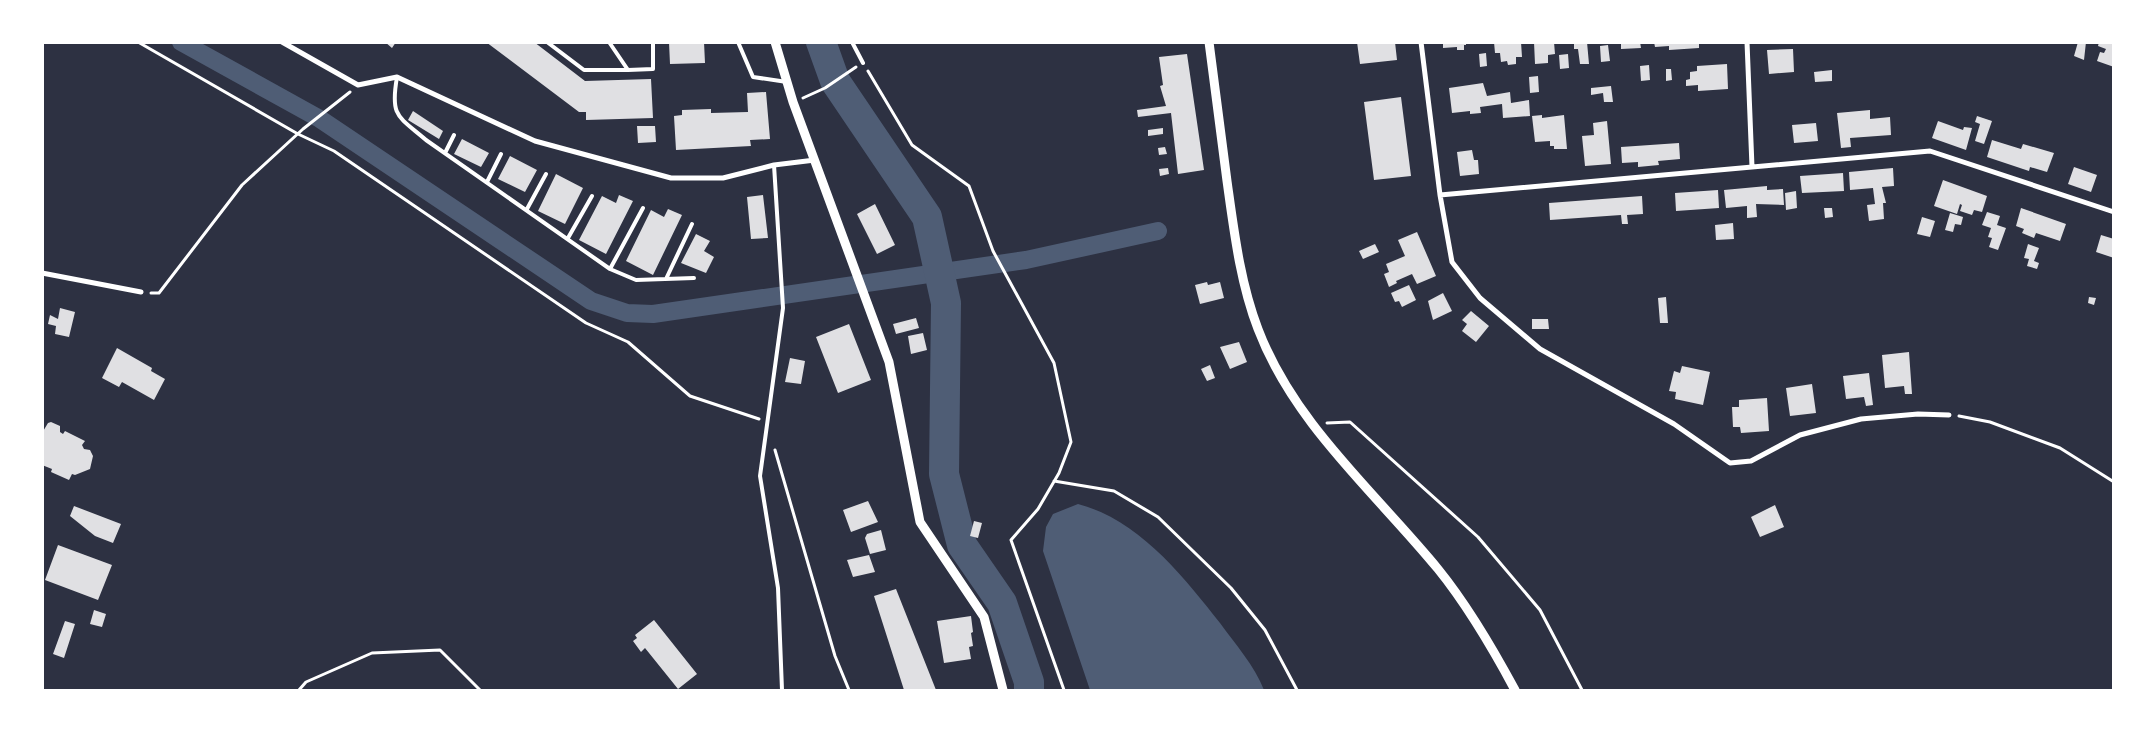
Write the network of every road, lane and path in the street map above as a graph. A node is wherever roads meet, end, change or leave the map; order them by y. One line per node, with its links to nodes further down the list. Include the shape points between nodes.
1 (138, 42): 18 (path)
2 (282, 42): 14 (street, via 358,85)
3 (547, 42): 13 (lane, via 584,70)
4 (609, 42): 13 (lane)
5 (653, 42): 13 (lane, via 653,69)
6 (738, 42): 15 (lane, via 753,77)
7 (775, 42): 15 (street)
8 (852, 42): 12 (lane)
9 (1208, 42): 41 (street, via 1244,284 1262,337)
10 (1421, 42): 27 (street)
11 (1747, 42): 24 (street)
12 (863, 62): 17 (path, via 825,88); 42 (path, via 912,145 969,186 993,252 1054,363 1071,442)
13 (628, 70)
14 (396, 77): 20 (lane, via 393,98 398,117); 23 (street, via 535,140 671,178 723,178)
15 (787, 82): 17 (street)
16 (350, 93): 18 (path)
17 (793, 102): 22 (street)
18 (298, 134): 38 (path, via 242,185 159,293); 40 (path, via 334,151 586,323 628,342 690,396)
19 (454, 134): 20 (lane)
20 (445, 153): 26 (lane)
21 (501, 154): 26 (lane)
22 (815, 160): 23 (street); 48 (street, via 890,362 920,522 984,617)
23 (774, 166): 40 (lane, via 783,308)
24 (1752, 167): 27 (street); 31 (street, via 1930,151)
25 (546, 174): 30 (lane)
26 (487, 182): 30 (lane)
27 (1440, 195): 39 (street, via 1452,262 1480,298 1540,349 1674,424 1730,463 1751,460 1800,435 1861,419)
28 (592, 196): 33 (lane)
29 (643, 208): 34 (lane)
30 (528, 210): 33 (lane)
31 (2114, 212)
32 (692, 224): 37 (lane)
33 (568, 238): 34 (lane)
34 (610, 269): 37 (lane, via 636,280)
35 (42, 274): 38 (street)
36 (694, 278): 37 (lane)
37 (666, 279)
38 (141, 292)
39 (1949, 415): 43 (path, via 1990,422 2060,448)
40 (767, 422): 46 (lane, via 760,476 778,588); 47 (path, via 835,656)
41 (1312, 423): 51 (street, via 1439,570 1467,609); 52 (path, via 1350,422 1478,537 1540,610)
42 (1054, 481): 49 (path, via 1038,509 1011,540); 50 (path, via 1114,491 1158,517 1231,588 1265,630)
43 (2114, 482)
44 (299, 690): 45 (path, via 306,682 372,653 440,650)
45 (480, 690)
46 (782, 690)
47 (849, 690)
48 (1003, 690)
49 (1064, 690)
50 (1297, 690)
51 (1515, 690)
52 (1582, 690)

